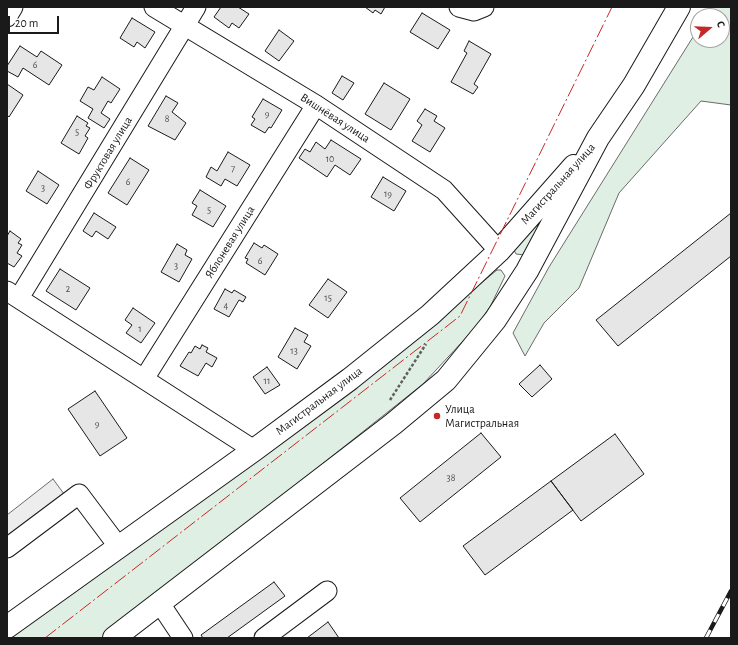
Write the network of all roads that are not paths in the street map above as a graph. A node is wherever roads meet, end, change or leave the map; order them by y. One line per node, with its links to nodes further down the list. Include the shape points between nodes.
1 (13, 7): 7 (street)
2 (154, 7): 8 (street, Вишнёвая улица)
3 (196, 7): 8 (street, Фруктовая улица)
4 (459, 7): 5 (street, via 474,11)
5 (484, 7)
6 (679, 7): 10 (main road, Магистральная улица, via 634,85)
7 (7, 17)
8 (185, 26): 9 (street, Вишнёвая улица); 13 (street, Фруктовая улица)
9 (316, 105): 11 (street, Вишнёвая улица, via 444,190); 14 (street, Яблоневая улица)
10 (598, 138): 11 (main road, Магистральная улица); 12 (main road, Магистральная улица)
11 (498, 251): 12 (main road); 15 (main road, Магистральная улица, via 430,315 350,379)
12 (527, 271): 19 (main road, Магистральная улица, via 495,320 446,380 385,430)
13 (13, 294): 14 (street)
14 (144, 379): 15 (street)
15 (254, 450): 16 (main road, Магистральная улица)
16 (118, 546): 17 (street, via 79,494); 20 (main road, Магистральная улица)
17 (7, 548)
18 (327, 591): 23 (street)
19 (159, 602): 21 (main road, Магистральная улица); 22 (street)
20 (7, 627)
21 (114, 638)
22 (183, 638)
23 (264, 638)

